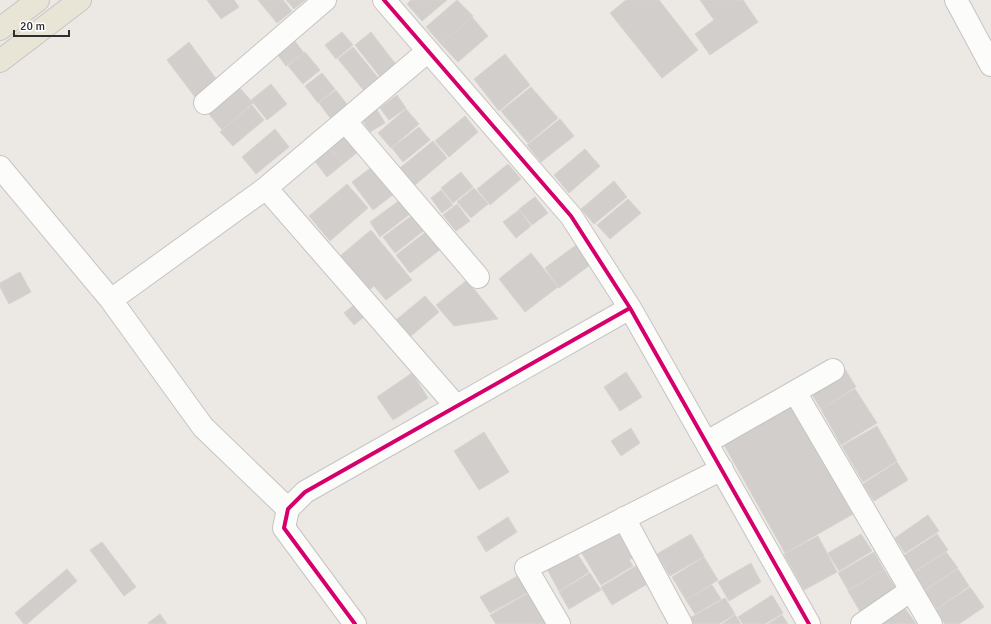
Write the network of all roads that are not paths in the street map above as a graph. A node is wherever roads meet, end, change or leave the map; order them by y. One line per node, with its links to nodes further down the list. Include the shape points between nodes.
1 (38, 0): 6 (main road)
2 (80, 0): 8 (main road)
3 (325, 0): 10 (street)
4 (384, 0): 7 (street)
5 (956, 0): 9 (street)
6 (0, 30)
7 (428, 51): 11 (street); 16 (street, via 571,216)
8 (0, 61)
9 (991, 65)
10 (205, 103)
11 (345, 120): 13 (street); 14 (street)
12 (0, 167): 15 (street)
13 (266, 188): 15 (street); 19 (street)
14 (478, 277)
15 (111, 300): 22 (street, via 203,427)
16 (630, 308): 19 (street); 20 (street)
17 (833, 370): 18 (street)
18 (795, 392): 20 (street); 24 (street)
19 (456, 406): 22 (street, via 305,492)
20 (707, 442): 21 (street)
21 (722, 469): 23 (street); 28 (street)
22 (288, 509): 25 (street, via 284,528)
23 (624, 518): 26 (street, via 526,568); 27 (street)
24 (910, 590): 29 (street); 30 (street)
25 (350, 621)
26 (559, 624)
27 (680, 624)
28 (809, 624)
29 (862, 624)
30 (931, 624)

